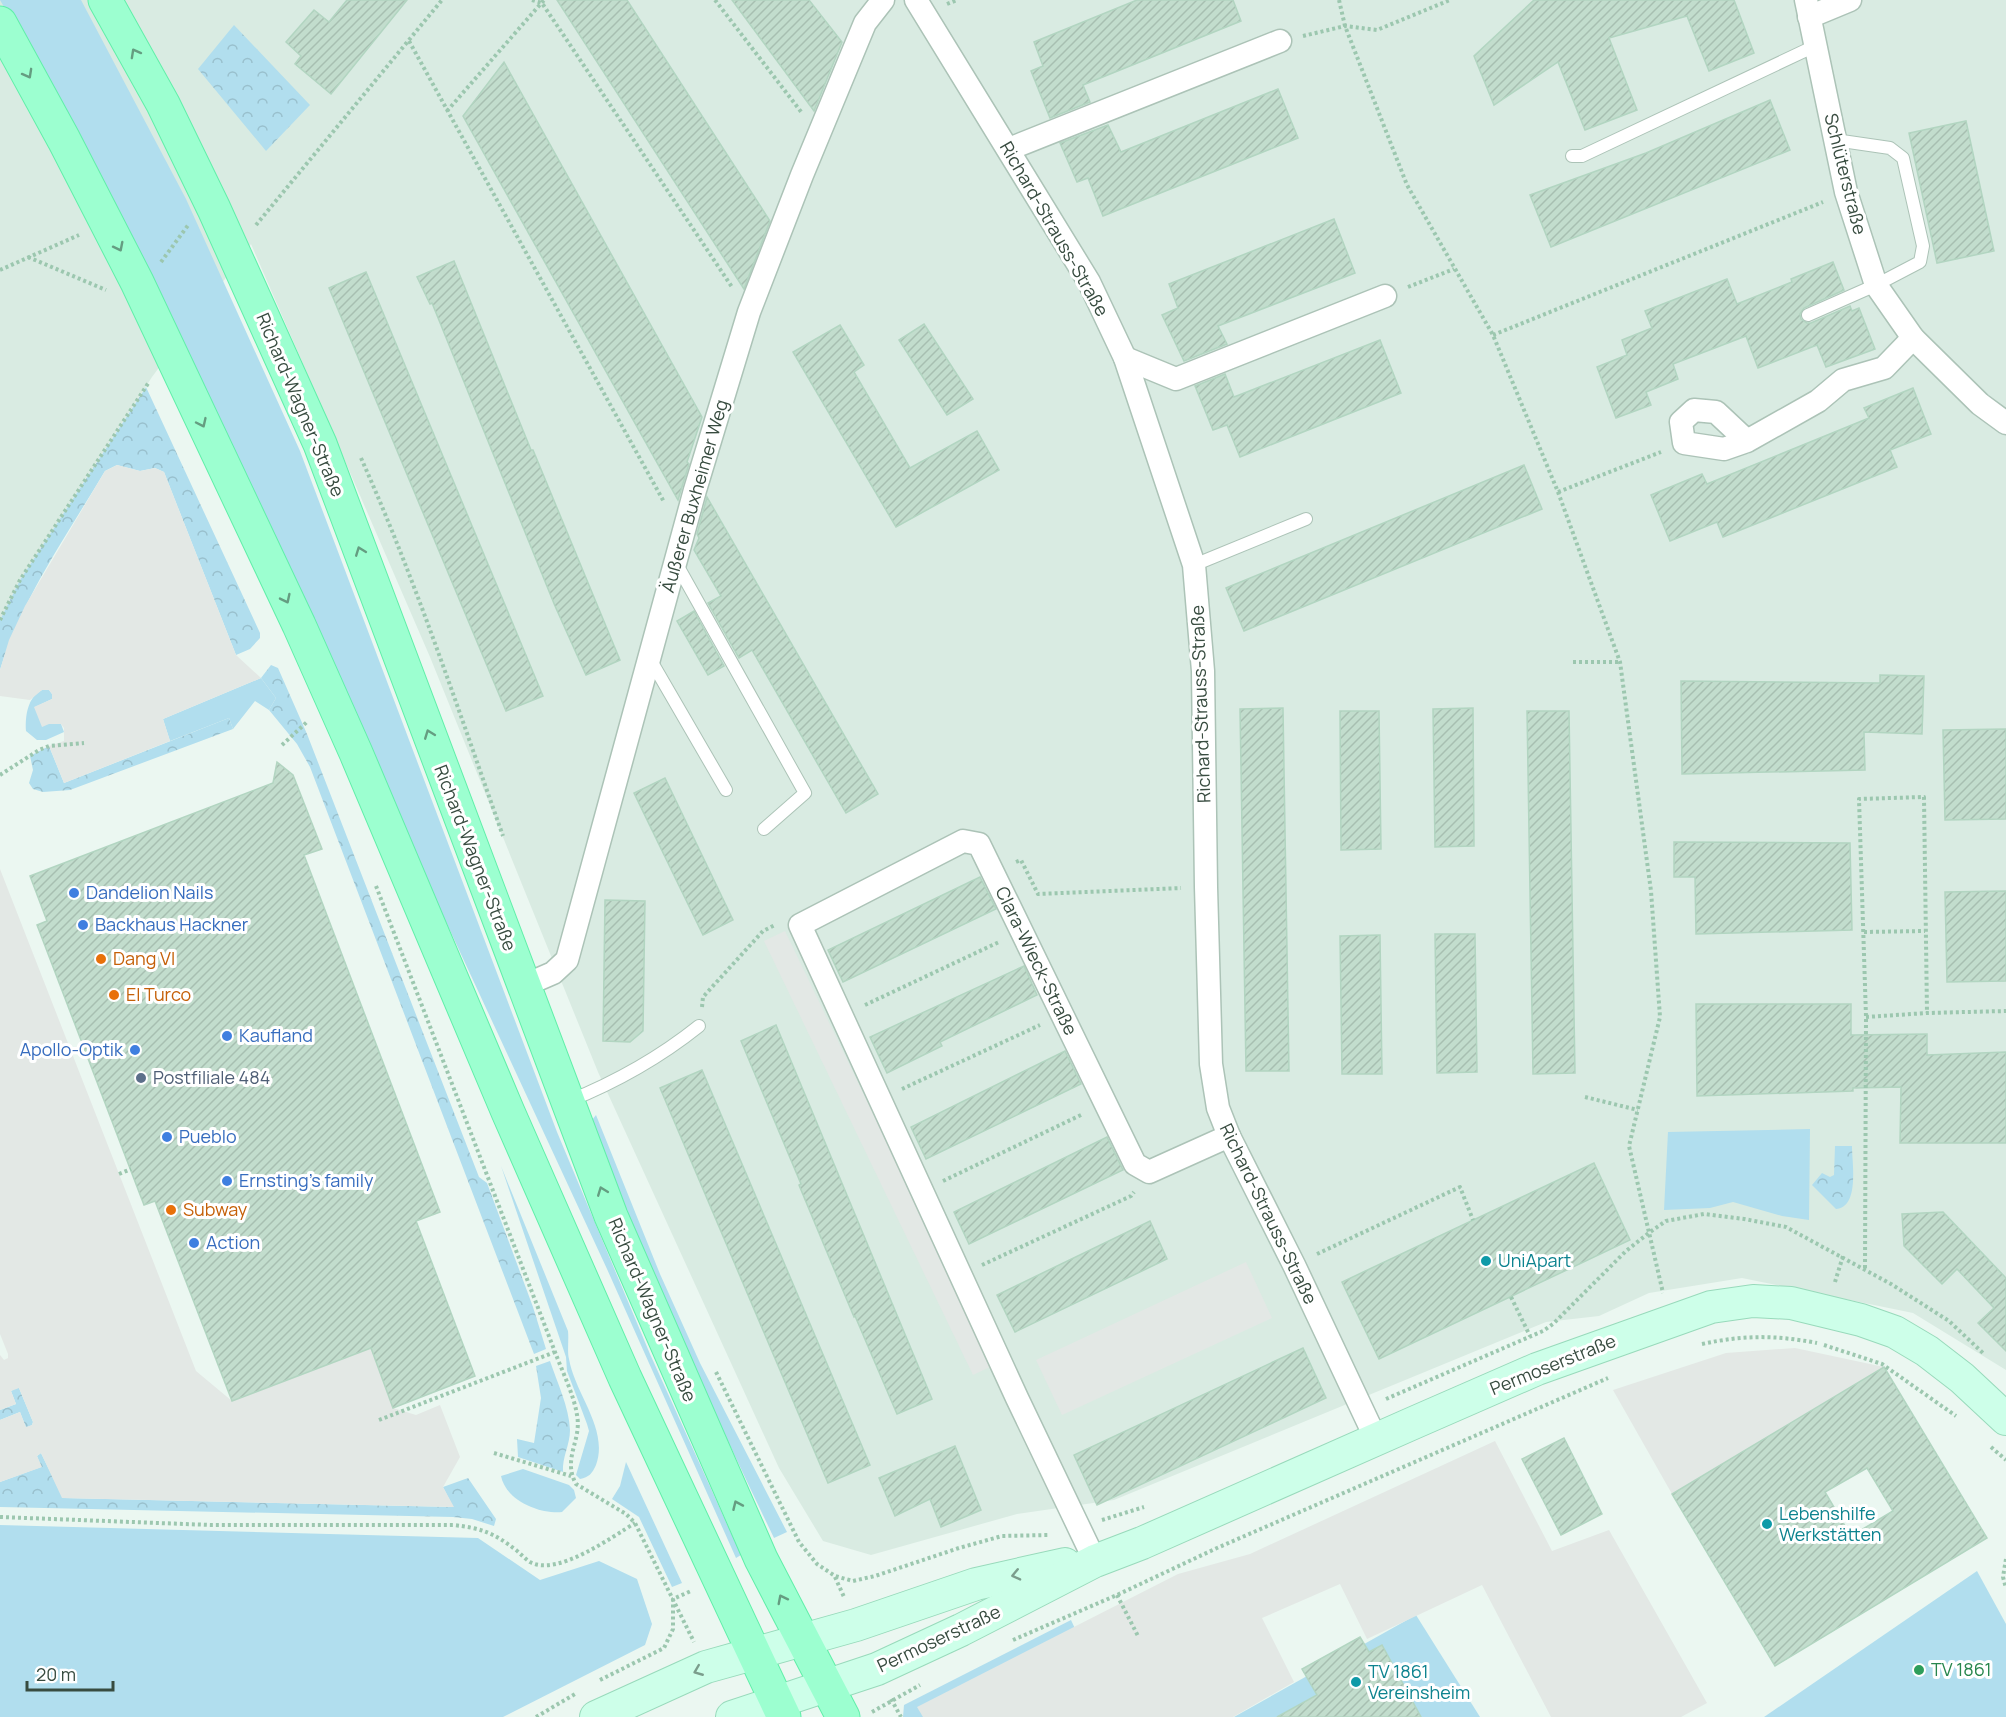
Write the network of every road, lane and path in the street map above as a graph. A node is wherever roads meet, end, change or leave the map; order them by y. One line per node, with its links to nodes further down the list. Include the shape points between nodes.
1 (105, 0): 23 (main road, Richard-Wagner-Straße, one-way to 1, via 163,104)
2 (442, 0): 14 (path)
3 (532, 0): 10 (path)
4 (715, 0): 18 (path)
5 (883, 0): 18 (street, Äußerer Buxheimer Weg, via 865,23)
6 (916, 0): 20 (street, Richard-Strauss-Straße)
7 (1340, 0): 13 (path)
8 (1450, 0): 13 (path, via 1377,30)
9 (1850, 0): 11 (street)
10 (543, 1): 17 (path); 32 (path)
11 (1808, 8): 16 (street, Schlüterstraße)
12 (0, 23): 25 (main road, one-way to 25)
13 (1345, 26): 15 (path); 27 (path, via 1407,185)
14 (409, 41): 17 (path); 24 (path, via 256,225)
15 (1280, 41): 20 (street)
16 (1815, 46): 19 (street, Schlüterstraße); 21 (lane, via 1582,156)
17 (447, 111): 44 (path)
18 (818, 135): 32 (street, Äußerer Buxheimer Weg)
19 (1835, 140): 22 (street, Schlüterstraße); 30 (lane, via 1890,148 1903,158 1923,246 1920,262)
20 (1009, 149): 36 (street, Richard-Strauss-Straße, via 1089,282)
21 (1572, 156)
22 (1846, 192): 30 (street, Schlüterstraße); 34 (path)
23 (214, 209): 29 (path, via 191,221 154,270); 67 (main road, Richard-Wagner-Straße, one-way to 23, via 320,444)
24 (252, 216)
25 (105, 221): 26 (path); 29 (main road, one-way to 29)
26 (28, 257): 28 (path); 29 (path, via 112,293)
27 (1454, 269): 31 (path); 34 (path)
28 (0, 270)
29 (137, 282): 114 (main road, one-way to 114, via 313,657 625,1378)
30 (1876, 285): 33 (lane); 35 (street, Schlüterstraße)
31 (1385, 296): 36 (street, via 1176,379)
32 (749, 312): 44 (street, Äußerer Buxheimer Weg)
33 (1809, 315)
34 (1493, 335): 42 (path)
35 (1912, 338): 38 (street, Schlüterstraße, via 1980,404); 39 (street, via 1884,368 1843,380 1818,401)
36 (1125, 358): 46 (street, Richard-Strauss-Straße)
37 (157, 388): 47 (path, via 153,377 20,580)
38 (2006, 423)
39 (1747, 441): 40 (street, via 1724,450); 40 (street, via 1716,412 1694,410 1681,422)
40 (1684, 443): 42 (path)
41 (359, 453): 59 (path, via 428,625)
42 (1558, 492): 50 (path)
43 (1306, 519): 46 (lane)
44 (682, 535): 45 (street, Äußerer Buxheimer Weg)
45 (675, 561): 48 (street, Äußerer Buxheimer Weg); 58 (lane, via 805,793)
46 (1194, 565): 62 (street, Richard-Strauss-Straße, via 1203,671)
47 (0, 620)
48 (650, 658): 57 (lane); 67 (street, Äußerer Buxheimer Weg, via 567,960 553,973)
49 (1573, 662): 50 (path)
50 (1620, 662): 78 (path, via 1651,891 1660,1017)
51 (304, 711): 52 (path)
52 (309, 720): 53 (path); 55 (path)
53 (313, 731)
54 (84, 742): 56 (path, via 49,746)
55 (282, 745)
56 (0, 775)
57 (726, 790)
58 (764, 829)
59 (504, 837)
60 (993, 873): 62 (path, via 1021,860 1038,894); 63 (street, Clara-Wieck-Straße, via 979,844 963,841); 64 (street, Clara-Wieck-Straße)
61 (374, 881): 92 (path)
62 (1206, 887): 79 (street, Richard-Strauss-Straße, via 1211,1064 1218,1108)
63 (800, 925): 71 (street); 73 (path, via 784,921 763,931 704,997)
64 (1022, 931): 70 (street, Clara-Wieck-Straße); 71 (path)
65 (1925, 931): 66 (path); 66 (path, via 1924,797 1859,799); 69 (path)
66 (1864, 932): 72 (path)
67 (524, 986): 76 (main road, Richard-Wagner-Straße)
68 (2006, 1011): 69 (path)
69 (1927, 1013): 72 (path)
70 (1062, 1015): 75 (path); 77 (street, Clara-Wieck-Straße)
71 (842, 1016): 75 (street)
72 (1866, 1017): 86 (path)
73 (699, 1026): 76 (lane, via 630,1073)
74 (1585, 1097): 78 (path)
75 (880, 1099): 83 (street)
76 (568, 1102): 112 (main road, Richard-Wagner-Straße, one-way to 76, via 696,1414 611,1216)
77 (1105, 1103): 81 (street, Clara-Wieck-Straße, via 1135,1164); 83 (path)
78 (1638, 1110): 89 (path, via 1629,1146)
79 (1229, 1136): 81 (street); 85 (street, Richard-Strauss-Straße)
80 (131, 1170): 82 (path)
81 (1149, 1172): 87 (path, via 1131,1196)
82 (119, 1174)
83 (922, 1191): 87 (street)
84 (1473, 1220): 85 (path, via 1460,1187)
85 (1294, 1265): 98 (street, Richard-Strauss-Straße)
86 (1865, 1269)
87 (961, 1275): 107 (street)
88 (1511, 1297): 90 (path)
89 (1669, 1320): 96 (street, Permoserstraße, via 1711,1307 1753,1301 1791,1303 1861,1320 1895,1332 1927,1350); 98 (street, Permoserstraße, via 1537,1369)
90 (1530, 1336)
91 (1693, 1347): 95 (path, via 1744,1337 1783,1337 1822,1344 1882,1364)
92 (555, 1352): 97 (path); 102 (path, via 577,1415 577,1435 569,1460)
93 (715, 1371): 105 (path)
94 (1619, 1374): 109 (path)
95 (1957, 1417)
96 (2006, 1419)
97 (380, 1420)
98 (1376, 1439): 107 (street, Permoserstraße)
99 (1990, 1445): 101 (path)
100 (494, 1453): 102 (path)
101 (2006, 1460)
102 (571, 1476): 104 (path, via 576,1484 626,1514)
103 (0, 1517): 104 (path, via 211,1525 453,1525 477,1528 500,1539 531,1563 546,1566 585,1553)
104 (635, 1524): 110 (path)
105 (799, 1542)
106 (2006, 1559): 108 (path, via 2002,1577)
107 (1095, 1561): 112 (street, Permoserstraße, one-way to 112, via 976,1584); 118 (street, Permoserstraße, via 961,1630 877,1669)
108 (2006, 1588)
109 (1117, 1595): 111 (path); 113 (path)
110 (673, 1599): 115 (path); 117 (path, via 673,1629 664,1648)
111 (1138, 1636)
112 (802, 1640): 114 (street, Permoserstraße); 118 (main road, Richard-Wagner-Straße)
113 (1008, 1642)
114 (754, 1653): 115 (street, Permoserstraße); 121 (main road)
115 (706, 1667): 123 (street, Permoserstraße, one-way to 123)
116 (930, 1680): 120 (path)
117 (595, 1683)
118 (827, 1686): 121 (street, Permoserstraße); 125 (main road, Richard-Wagner-Straße)
119 (585, 1688): 122 (path)
120 (892, 1701): 126 (path); 127 (path)
121 (780, 1709): 124 (street, Permoserstraße)
122 (536, 1717)
123 (596, 1717)
124 (732, 1717)
125 (843, 1717)
126 (862, 1717)
127 (901, 1717)

